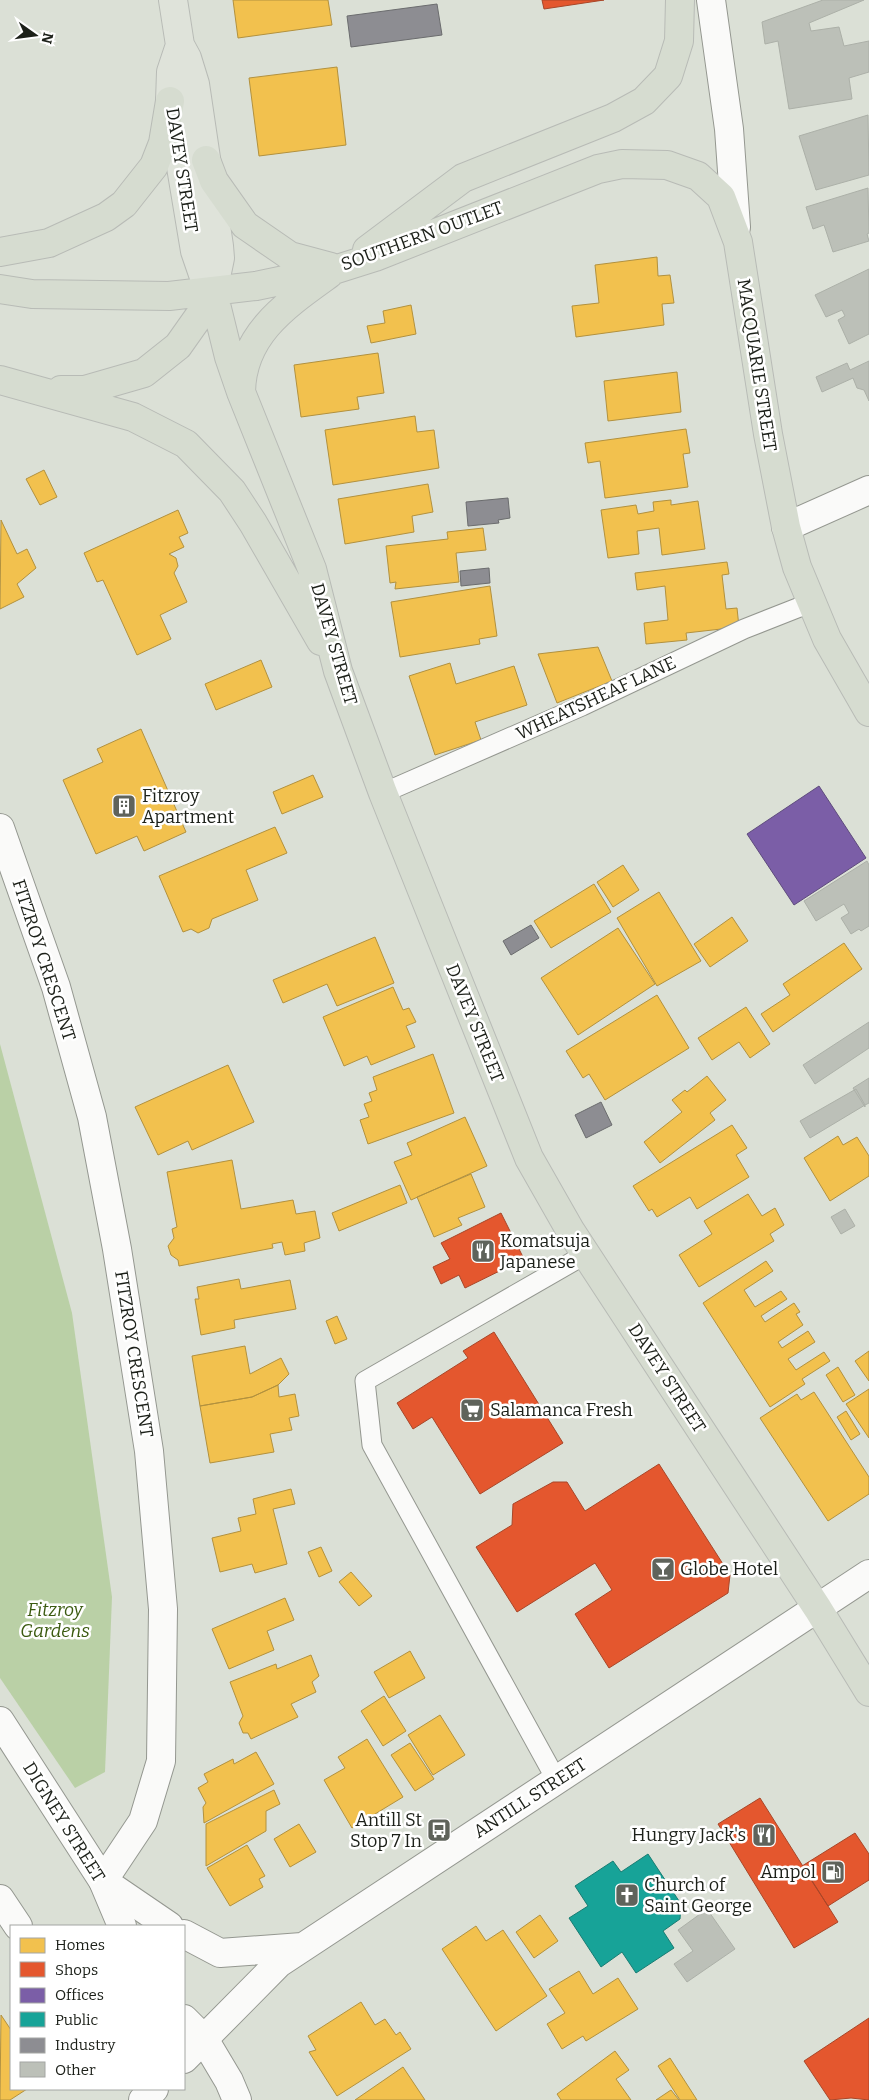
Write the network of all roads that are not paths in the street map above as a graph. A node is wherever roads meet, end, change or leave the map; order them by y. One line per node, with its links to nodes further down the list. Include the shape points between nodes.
1 (173, 0): 4 (main road, DAVEY STREET)
2 (680, 0): 9 (highway, via 678,41 668,76 644,100 613,118 463,178)
3 (711, 0): 7 (street, MACQUARIE STREET, via 730,129)
4 (180, 45): 5 (main road, DAVEY STREET, via 171,72); 6 (main road, DAVEY STREET, via 195,84)
5 (170, 101): 8 (highway, via 163,142 154,166 124,204 106,217 49,243); 11 (main road, DAVEY STREET, via 195,251 206,283)
6 (206, 160): 9 (highway, via 214,181 252,231 290,256); 11 (main road, DAVEY STREET, via 220,258)
7 (738, 242): 9 (highway, SOUTHERN OUTLET, via 721,197 698,176 667,165 622,164 598,169); 16 (highway, MACQUARIE STREET)
8 (0, 252)
9 (337, 269): 11 (highway, SOUTHERN OUTLET); 14 (highway, via 289,303 266,324 244,366)
10 (0, 289): 11 (highway, SOUTHERN OUTLET, via 32,294 156,297)
11 (213, 292): 13 (highway, via 178,346 144,373 85,390); 14 (highway, DAVEY STREET)
12 (0, 380): 13 (highway)
13 (42, 390): 18 (highway, via 133,417 186,444 232,491)
14 (241, 392): 18 (highway, DAVEY STREET, via 312,569)
15 (869, 490): 16 (street)
16 (786, 527): 17 (highway, MACQUARIE STREET)
17 (810, 603): 19 (highway, MACQUARIE STREET, via 845,674); 20 (lane, WHEATSHEAF LANE, via 750,626 582,706)
18 (338, 671): 20 (highway, DAVEY STREET)
19 (869, 712)
20 (383, 793): 22 (highway, DAVEY STREET, via 529,1158)
21 (0, 828): 28 (street, FITZROY CRESCENT, via 56,987 92,1117 118,1250 149,1451 164,1609 161,1761 143,1821)
22 (586, 1254): 24 (highway, DAVEY STREET); 27 (lane, via 365,1381 372,1445)
23 (869, 1574): 24 (street, ANTILL STREET)
24 (818, 1609): 25 (highway, DAVEY STREET); 27 (street, ANTILL STREET)
25 (869, 1692)
26 (0, 1721): 28 (street, DIGNEY STREET)
27 (557, 1781): 34 (street, ANTILL STREET)
28 (103, 1881): 31 (street, DIGNEY STREET); 32 (street)
29 (0, 1899): 30 (street)
30 (17, 1925)
31 (122, 1925)
32 (168, 1925)
33 (185, 1935): 34 (street, via 220,1953)
34 (302, 1947): 36 (street, ANTILL STREET, via 279,1963)
35 (185, 2020): 36 (street)
36 (204, 2039): 37 (street, ANTILL STREET); 40 (street)
37 (185, 2058)
38 (153, 2090): 39 (street)
39 (143, 2100)
40 (237, 2100)

